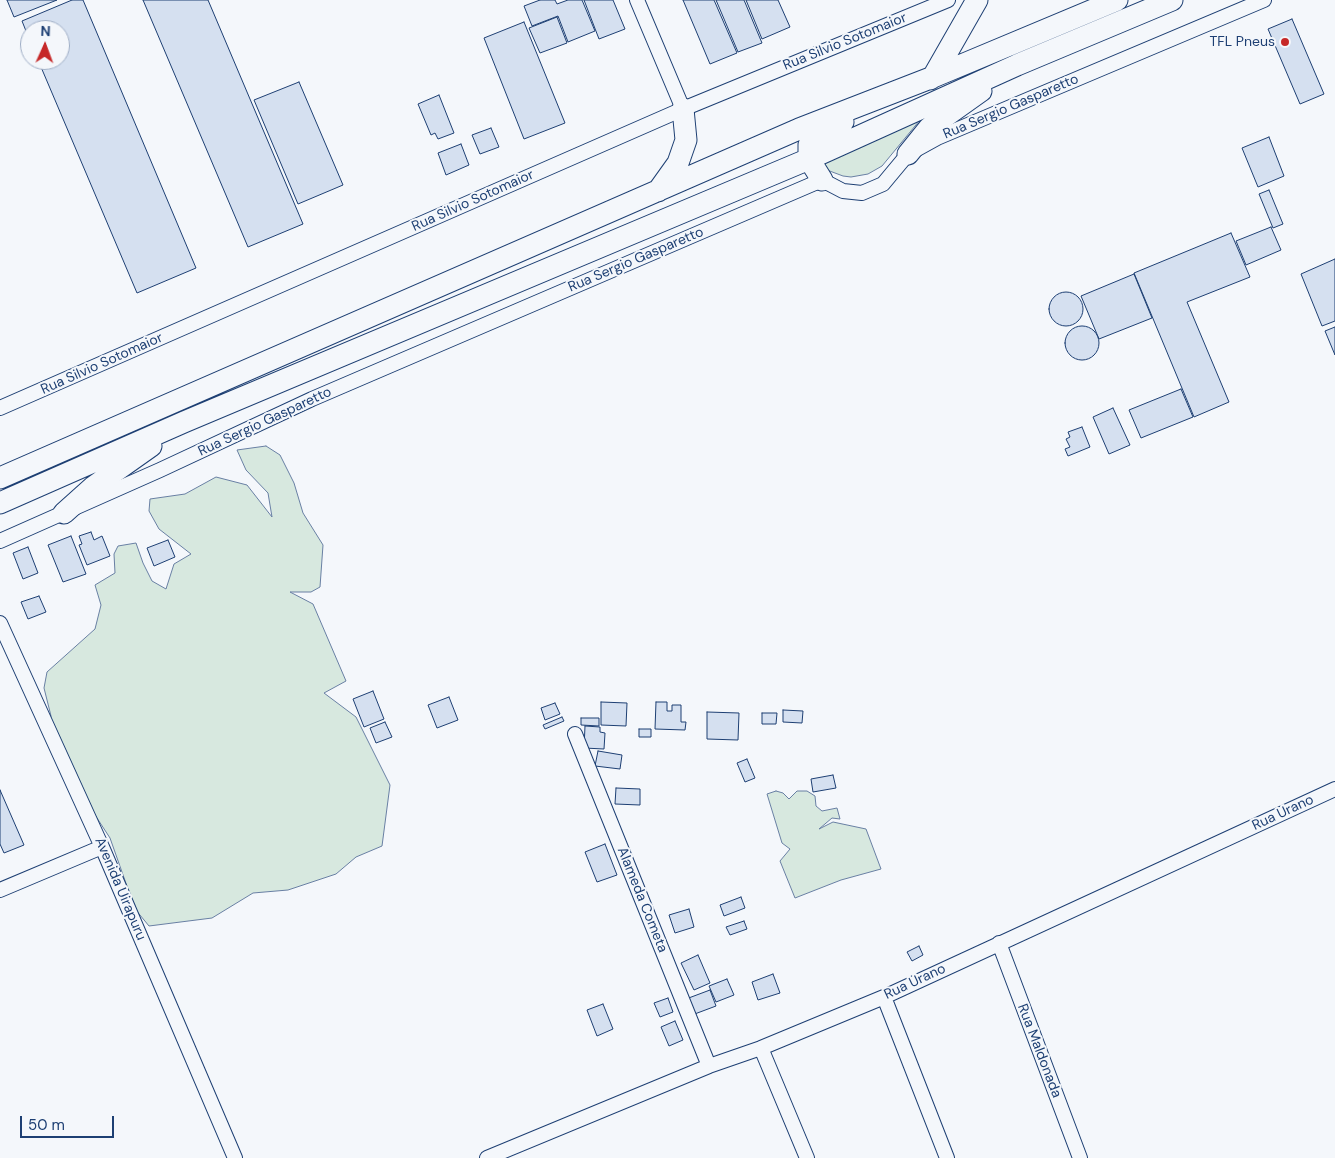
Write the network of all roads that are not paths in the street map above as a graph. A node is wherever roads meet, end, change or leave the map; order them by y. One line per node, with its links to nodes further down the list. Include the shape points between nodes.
1 (637, 0): 9 (street)
2 (948, 0): 9 (street, Rua Silvio Sotomaior)
3 (978, 0): 8 (highway)
4 (1117, 0): 8 (highway)
5 (1172, 0): 7 (highway)
6 (1264, 0): 10 (street, Rua Sergio Gasparetto, via 937,138)
7 (1017, 65): 10 (highway, via 929,128); 11 (highway)
8 (933, 77): 11 (highway, via 827,130 809,145); 13 (highway, via 799,129)
9 (683, 109): 13 (highway, via 686,140 678,163); 14 (street, Rua Silvio Sotomaior)
10 (908, 154): 12 (street, Rua Sergio Gasparetto, via 884,184 862,193 843,191)
11 (809, 158): 12 (highway); 15 (highway)
12 (822, 180): 18 (street, Rua Sergio Gasparetto, via 312,399)
13 (657, 191): 16 (highway)
14 (0, 408)
15 (184, 422): 17 (highway); 18 (highway, via 93,488)
16 (0, 478)
17 (0, 503)
18 (64, 514): 19 (street, Rua Sergio Gasparetto)
19 (0, 541)
20 (0, 622): 23 (street, Avenida Uirapuru)
21 (575, 734): 28 (street, Alameda Cometa)
22 (1335, 788): 25 (street, Rua Urano)
23 (102, 847): 24 (street); 29 (street, Avenida Uirapuru)
24 (0, 890)
25 (998, 944): 26 (street, Rua Urano); 33 (street, Rua Maldonada)
26 (884, 997): 27 (street, Rua Urano); 32 (street)
27 (761, 1048): 28 (street, Rua Urano); 31 (street)
28 (709, 1066): 30 (street, Rua Urano)
29 (235, 1158)
30 (487, 1158)
31 (806, 1158)
32 (947, 1158)
33 (1080, 1158)

